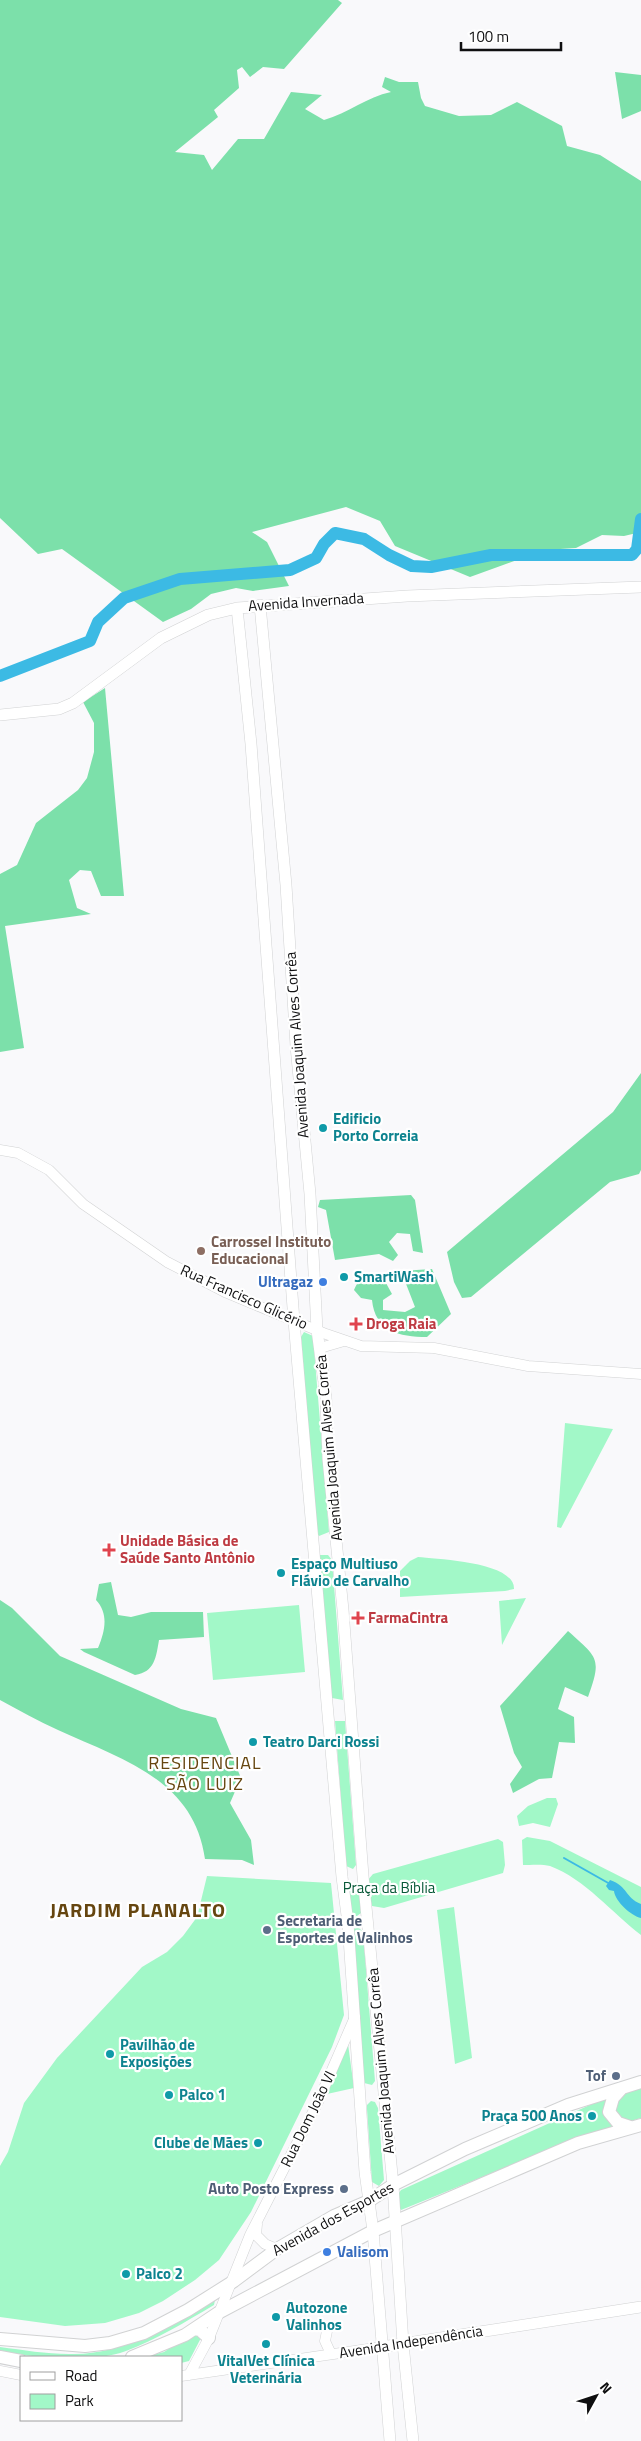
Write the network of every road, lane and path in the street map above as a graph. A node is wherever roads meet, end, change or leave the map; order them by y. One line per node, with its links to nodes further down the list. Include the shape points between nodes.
1 (641, 587): 2 (main road, Avenida Invernada)
2 (260, 605): 3 (main road, Avenida Invernada); 6 (main road, Avenida Joaquim Alves Corrêa, via 286,885)
3 (236, 608): 4 (main road, Avenida Invernada, via 208,615 169,634 73,703 59,709); 5 (main road, Avenida Joaquim Alves Corrêa, via 251,744)
4 (0, 714)
5 (275, 1042): 6 (main road, via 284,1035); 8 (main road, Avenida Joaquim Alves Corrêa)
6 (296, 1046): 7 (main road, Avenida Joaquim Alves Corrêa)
7 (301, 1109): 8 (main road); 11 (main road, Avenida Joaquim Alves Corrêa, via 310,1194)
8 (280, 1116): 10 (main road, Avenida Joaquim Alves Corrêa)
9 (0, 1150): 10 (street, Rua Francisco Glicério, via 18,1153 49,1170 84,1204 167,1262 226,1293)
10 (294, 1321): 11 (street, Rua Francisco Glicério); 15 (main road, Avenida Joaquim Alves Corrêa)
11 (317, 1330): 12 (street, Rua Francisco Glicério); 13 (main road, Avenida Joaquim Alves Corrêa)
12 (344, 1340): 13 (street); 14 (street, Rua Francisco Glicério, via 361,1346 434,1348 528,1366)
13 (320, 1348): 19 (main road, Avenida Joaquim Alves Corrêa, via 363,1876)
14 (641, 1374)
15 (354, 2017): 20 (main road, Avenida Joaquim Alves Corrêa); 21 (street, Rua Dom João VI, via 318,2102)
16 (641, 2082): 17 (main road, Avenida dos Esportes)
17 (622, 2088): 18 (main road, via 613,2098 610,2112 618,2123); 19 (main road, Avenida dos Esportes, via 550,2112)
18 (636, 2126): 22 (main road, Avenida dos Esportes, via 578,2142)
19 (393, 2185): 20 (main road, Avenida dos Esportes); 22 (main road, Avenida Joaquim Alves Corrêa)
20 (369, 2200): 23 (main road, Avenida Joaquim Alves Corrêa); 24 (main road, Avenida dos Esportes)
21 (258, 2219): 24 (street, via 256,2235); 25 (street, Rua Dom João VI)
22 (395, 2222): 23 (main road, Avenida dos Esportes); 33 (main road, Avenida Joaquim Alves Corrêa)
23 (373, 2231): 26 (main road, Avenida dos Esportes); 34 (main road, Avenida Joaquim Alves Corrêa)
24 (276, 2249): 25 (main road, Avenida dos Esportes)
25 (234, 2281): 26 (main road); 28 (street, Rua Dom João VI); 32 (main road, Avenida dos Esportes, via 156,2328 117,2342 72,2346)
26 (244, 2299): 28 (main road, Avenida dos Esportes)
27 (641, 2307): 33 (main road, Avenida Independência)
28 (218, 2313): 29 (main road, Avenida dos Esportes); 31 (street, Rua Dom João VI)
29 (195, 2329): 31 (main road); 36 (main road, Avenida dos Esportes)
30 (327, 2330): 35 (street, via 326,2342)
31 (210, 2338): 41 (street, Rua Dom João VI)
32 (0, 2339)
33 (403, 2344): 34 (main road, Avenida Independência); 43 (main road, Avenida Joaquim Alves Corrêa)
34 (382, 2347): 35 (street, Avenida Independência); 42 (main road, Avenida Joaquim Alves Corrêa)
35 (331, 2354): 41 (street, Avenida Independência)
36 (135, 2356)
37 (0, 2357): 38 (main road)
38 (20, 2361)
39 (0, 2371): 40 (street)
40 (20, 2375)
41 (185, 2376)
42 (390, 2441)
43 (413, 2441)

